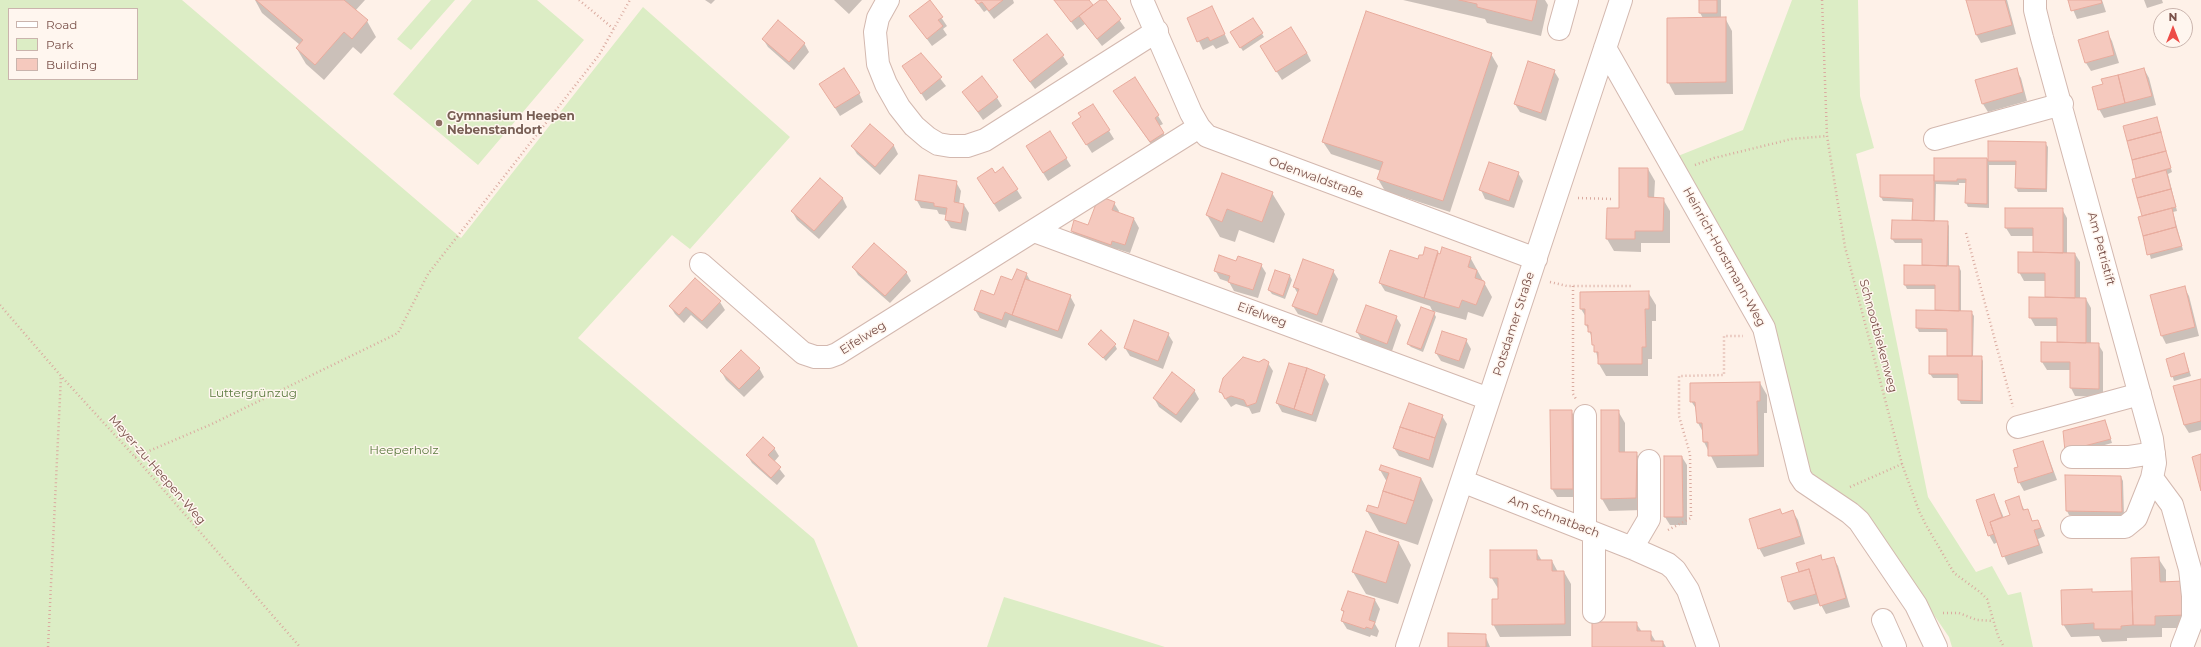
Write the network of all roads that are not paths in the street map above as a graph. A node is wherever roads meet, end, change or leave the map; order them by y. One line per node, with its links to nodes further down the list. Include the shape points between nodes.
1 (888, 0): 7 (street, via 878,18 875,32 878,64 886,84 914,126 938,144 950,146 967,146 985,140)
2 (1142, 0): 7 (street, Odenwaldstraße)
3 (1567, 0): 6 (street)
4 (1621, 0): 8 (street, Potsdamer Straße)
5 (2035, 0): 9 (street, Am Petristift, via 2035,10)
6 (1559, 29)
7 (1157, 31): 10 (street, Odenwaldstraße)
8 (1606, 48): 14 (street, Potsdamer Straße); 32 (street, Heinrich-Horstmann-Weg, via 1764,328 1797,471 1804,482 1859,521 1916,605)
9 (2062, 104): 11 (street); 15 (street, Am Petristift)
10 (1199, 128): 12 (street, Eifelweg); 14 (street, Odenwaldstraße, via 1212,139)
11 (1935, 139)
12 (1034, 231): 13 (street, Eifelweg, via 837,354 822,358 803,353); 16 (street, Eifelweg)
13 (701, 264)
14 (1533, 267): 16 (street, Potsdamer Straße)
15 (2140, 394): 18 (street); 19 (street, Am Petristift)
16 (1489, 399): 23 (street, Potsdamer Straße)
17 (1585, 416): 25 (street)
18 (2018, 426)
19 (2154, 453): 20 (street, via 2128,457); 22 (street, Am Petristift)
20 (2072, 457)
21 (1649, 461): 26 (street, via 1649,518)
22 (2152, 478): 24 (street, Am Petristift, via 2136,518 2125,527); 33 (street, via 2172,504 2190,569 2193,618)
23 (1462, 481): 25 (street, Am Schnatbach); 29 (street, Potsdamer Straße)
24 (2072, 527)
25 (1590, 531): 26 (street, Am Schnatbach); 27 (street)
26 (1639, 551): 30 (street, Am Schnatbach, via 1668,564 1681,579 1688,590)
27 (1594, 612)
28 (1883, 620): 31 (street)
29 (1407, 647)
30 (1708, 647)
31 (1895, 647)
32 (1936, 647)
33 (2182, 647)

